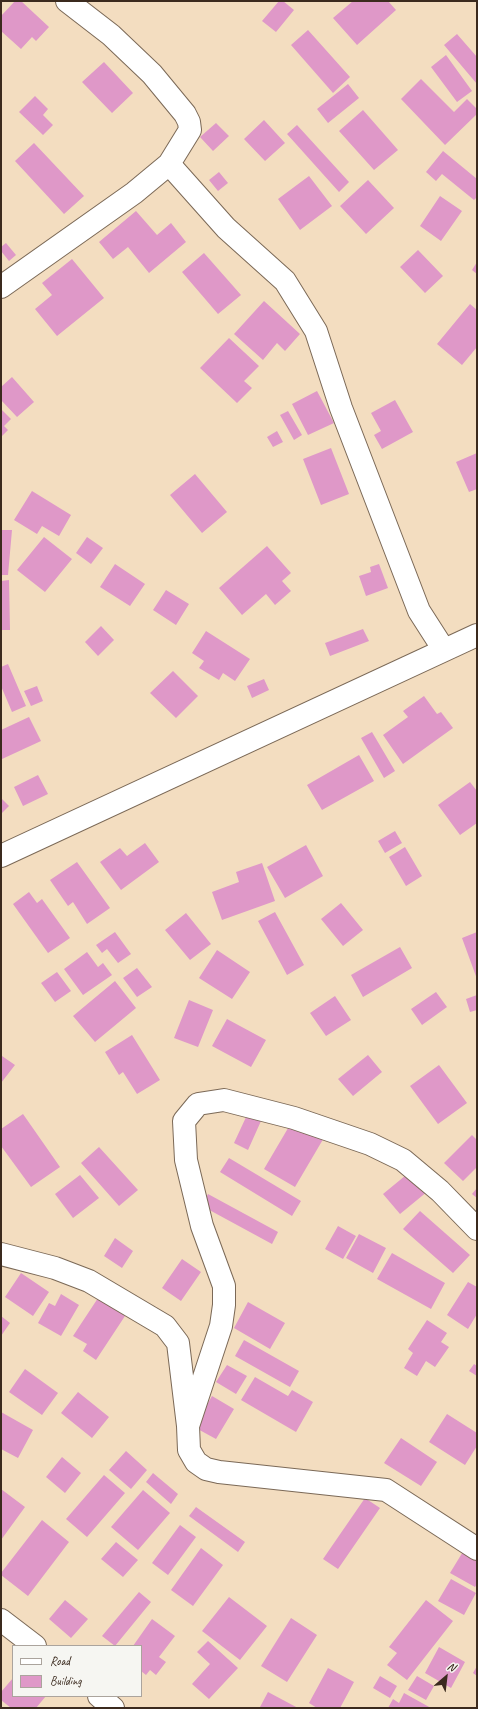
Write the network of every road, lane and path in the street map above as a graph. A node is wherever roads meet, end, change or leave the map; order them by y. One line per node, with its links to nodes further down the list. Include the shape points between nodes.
1 (67, 1): 2 (street, via 111,36 152,74 185,114 190,130)
2 (169, 164): 3 (street, via 96,222); 5 (street, via 226,228 285,281 316,331 342,408 419,611)
3 (1, 287)
4 (477, 635): 5 (street)
5 (444, 650): 6 (street)
6 (1, 856)
7 (477, 1229): 9 (street, via 440,1191 404,1160 370,1144 294,1118 224,1100 198,1104 184,1121 186,1160 202,1226 224,1286 224,1305 220,1326)
8 (1, 1254): 9 (street, via 89,1280 165,1326 178,1343)
9 (188, 1426): 10 (street, via 189,1450 196,1462 206,1469 386,1490)
10 (477, 1549)
11 (1, 1620): 12 (street)
12 (34, 1645)
13 (100, 1697): 14 (street)
14 (113, 1708)

